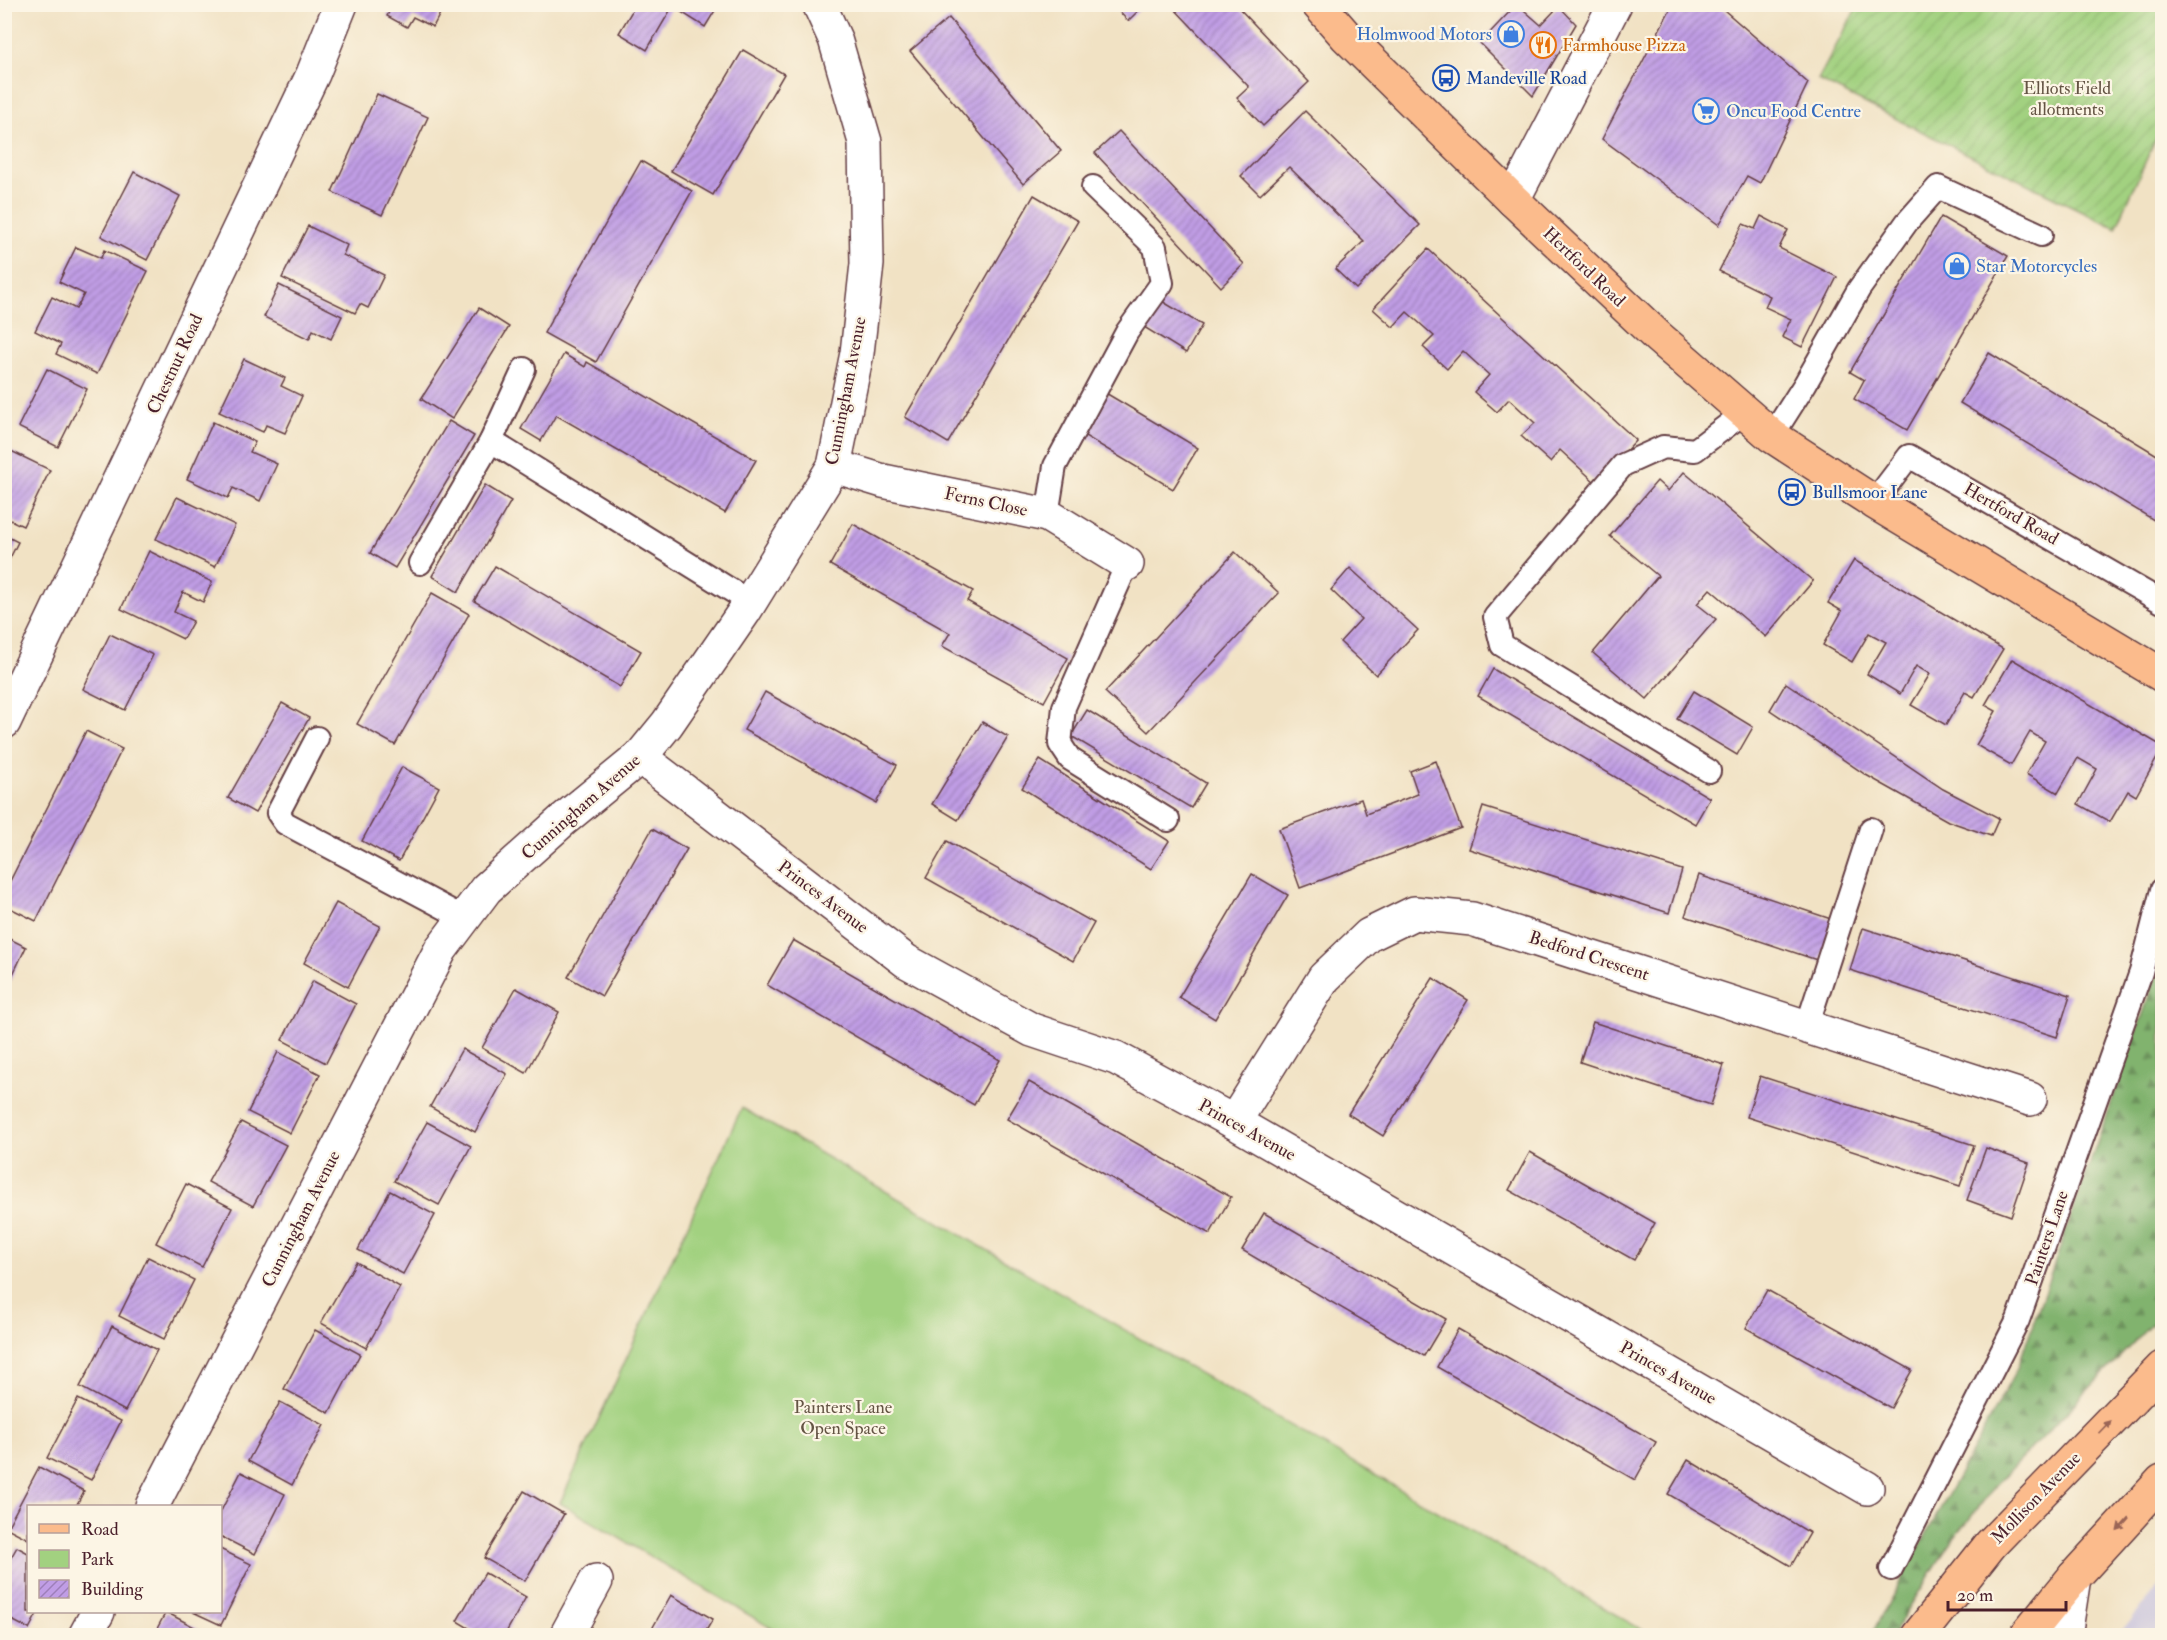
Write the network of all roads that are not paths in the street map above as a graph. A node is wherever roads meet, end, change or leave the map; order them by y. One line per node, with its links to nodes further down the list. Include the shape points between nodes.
1 (340, 4): 20 (street, Chestnut Road, via 313,74)
2 (819, 4): 12 (street, Cunningham Avenue, via 834,39 865,142 867,264 857,353)
3 (1318, 4): 6 (main road, Hertford Road)
4 (1615, 4): 6 (street)
5 (1094, 187): 14 (lane, via 1155,248 1161,283 1127,332 1055,466)
6 (1513, 200): 9 (main road, Hertford Road, via 1658,338)
7 (2041, 235): 10 (lane, via 1938,187 1907,222 1859,289)
8 (524, 369): 11 (lane)
9 (1744, 412): 10 (main road, Hertford Road); 23 (lane, via 1695,450 1663,447 1623,465 1495,617 1502,645)
10 (1772, 436): 13 (main road, Hertford Road)
11 (491, 441): 15 (lane); 17 (lane)
12 (834, 466): 14 (street, Ferns Close, via 883,481); 17 (street, Cunningham Avenue)
13 (1874, 502): 18 (lane, Hertford Road, via 1909,456); 19 (main road, Hertford Road)
14 (1047, 515): 16 (street, Ferns Close)
15 (420, 563)
16 (1127, 564): 24 (lane, via 1064,706 1060,744 1070,759)
17 (750, 602): 22 (street, Cunningham Avenue)
18 (2163, 602)
19 (2163, 675)
20 (4, 722)
21 (317, 738): 27 (lane, via 278,813 285,823)
22 (640, 758): 27 (street, Cunningham Avenue, via 486,889); 30 (street, Princes Avenue, via 906,961 1032,1030 1116,1058)
23 (1709, 771)
24 (1168, 820)
25 (1871, 829): 28 (lane)
26 (2163, 890): 35 (lane, Painters Lane, via 2141,972 2018,1320)
27 (464, 918): 34 (street, Cunningham Avenue, via 441,949)
28 (1807, 1026): 29 (street, Bedford Crescent); 30 (street, Bedford Crescent, via 1472,919 1414,913 1369,935 1324,978)
29 (2030, 1099)
30 (1234, 1122): 33 (street, Princes Avenue)
31 (2163, 1368): 39 (main road, Mollison Avenue, one-way to 31, via 1990,1544)
32 (2163, 1481): 36 (main road, one-way to 36)
33 (1867, 1488)
34 (153, 1505)
35 (1891, 1569)
36 (2074, 1577): 42 (main road); 43 (street)
37 (596, 1581): 41 (street)
38 (97, 1613): 40 (street)
39 (1924, 1633)
40 (85, 1635)
41 (566, 1635)
42 (2026, 1635)
43 (2065, 1635)

